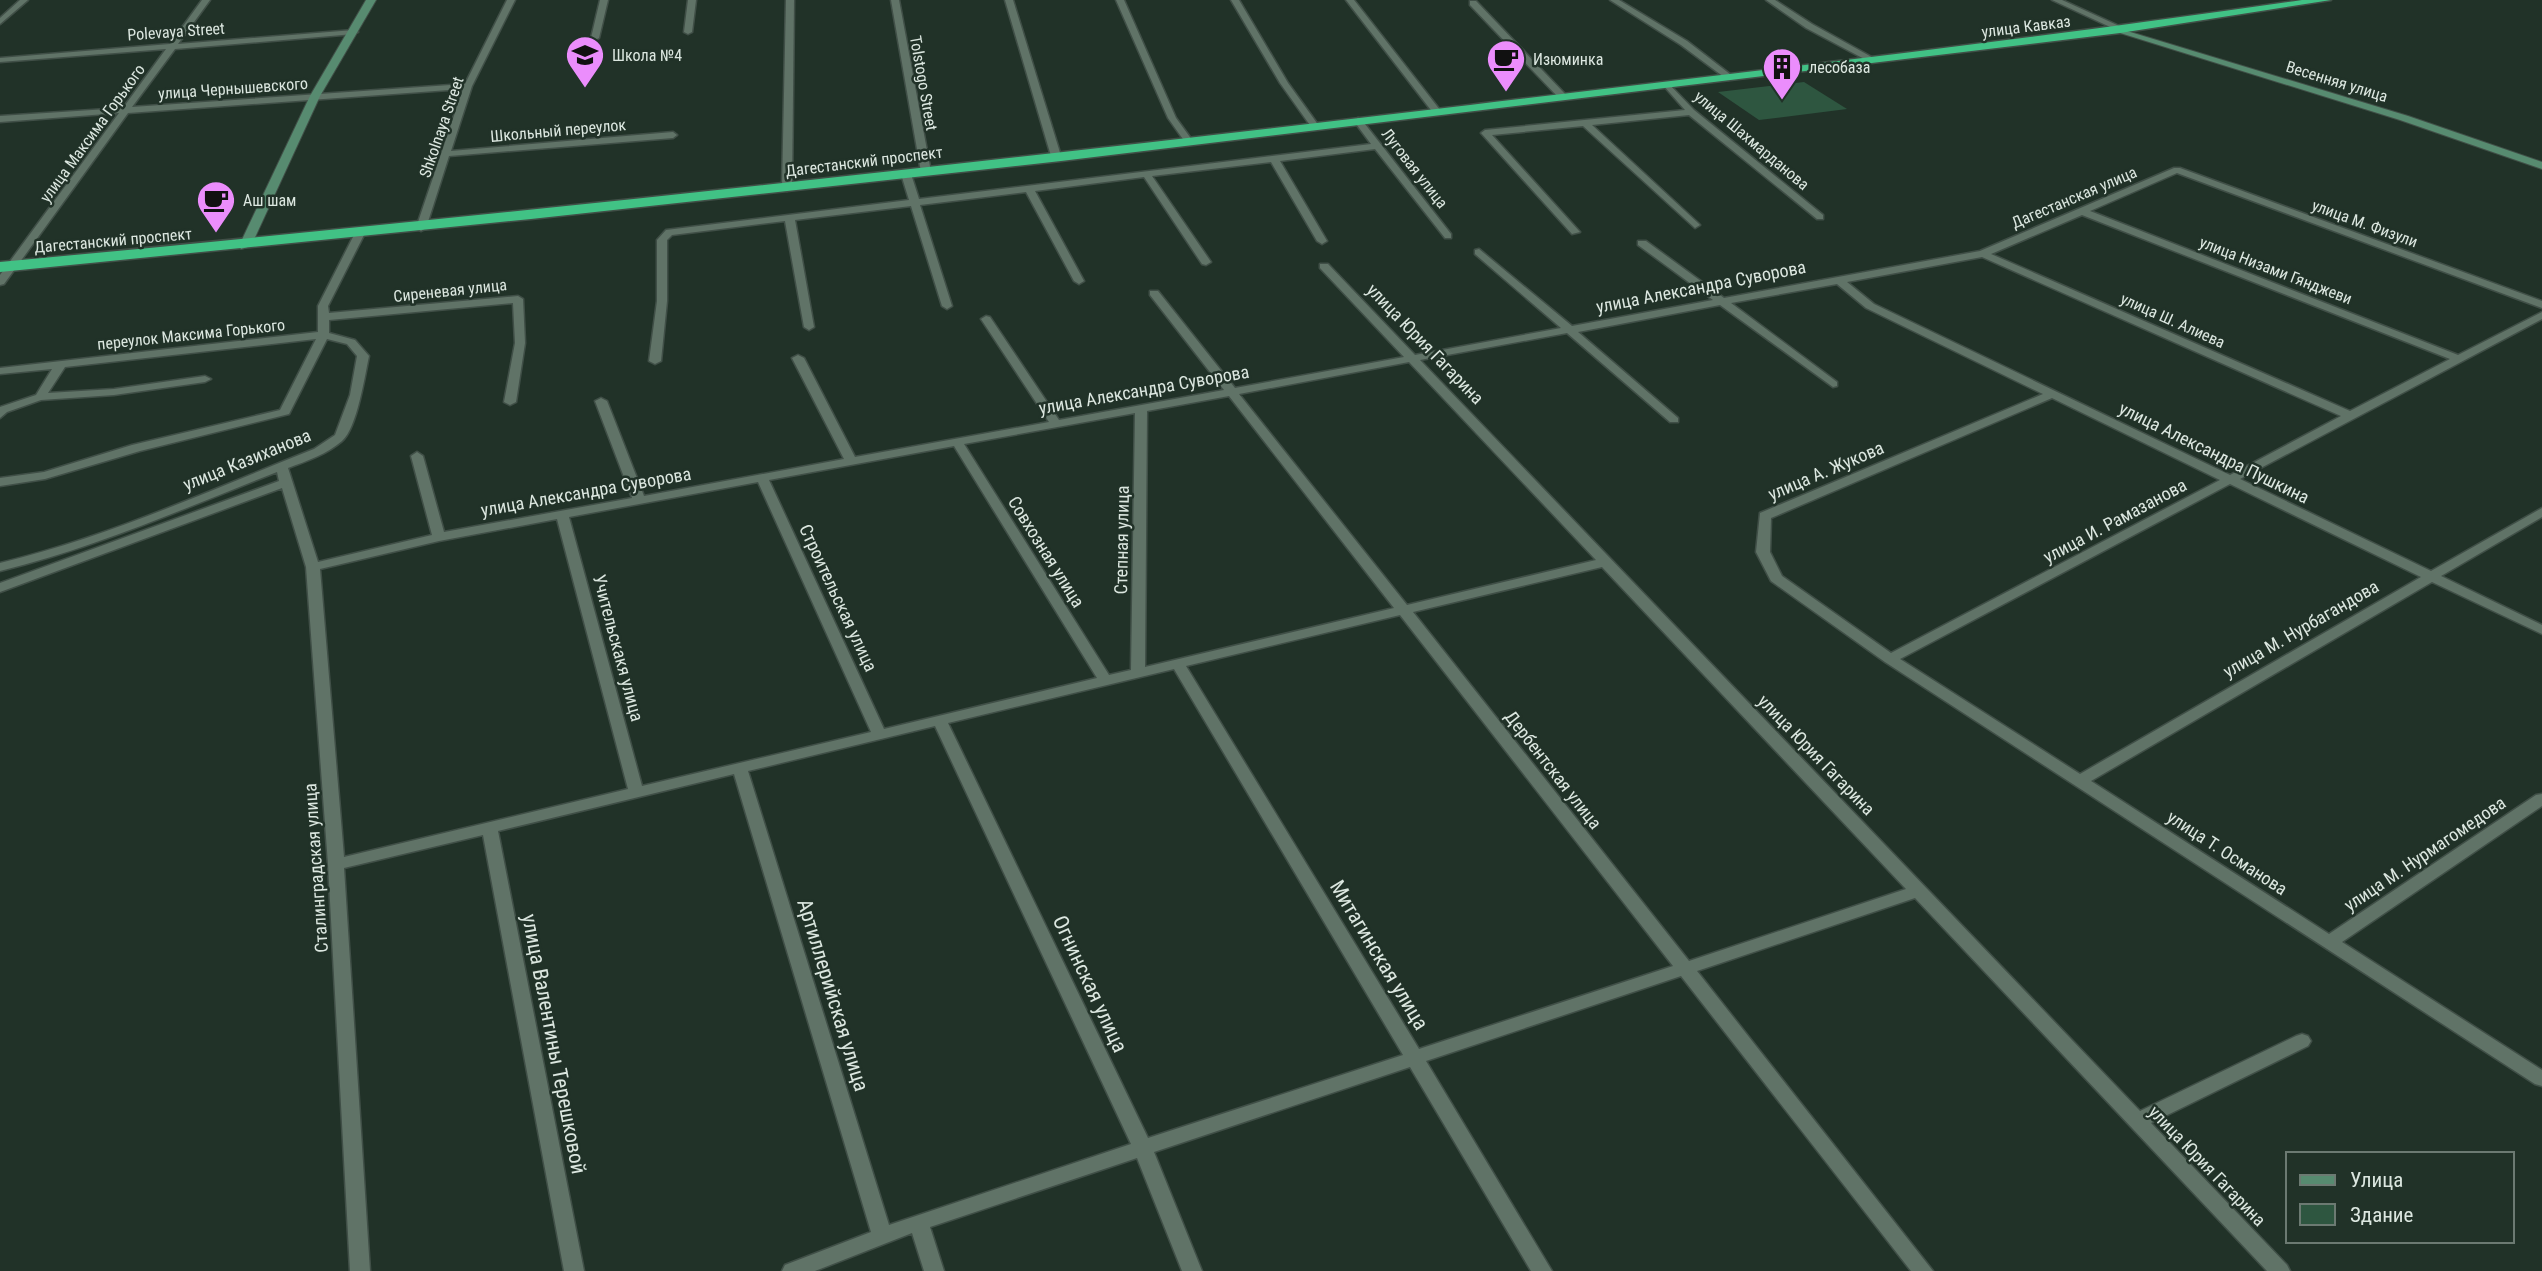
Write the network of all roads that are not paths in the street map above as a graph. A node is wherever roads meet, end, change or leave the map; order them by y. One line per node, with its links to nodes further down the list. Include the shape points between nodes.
1 (24, 0): 18 (street)
2 (206, 0): 23 (street, улица Максима Горького)
3 (371, 0): 20 (street)
4 (511, 0): 28 (street, Shkolnaya Street)
5 (604, 0): 22 (street)
6 (692, 0): 21 (street)
7 (790, 0): 50 (street)
8 (895, 0): 46 (street, Tolstogo Street)
9 (1009, 0): 42 (street)
10 (1120, 0): 39 (street, via 1172,118)
11 (1235, 0): 37 (street)
12 (1350, 0): 32 (street)
13 (1614, 0): 26 (street)
14 (1770, 0): 25 (street)
15 (2056, 0): 19 (street)
16 (2325, 0): 19 (highway, улица Кавказ)
17 (1473, 3): 30 (street)
18 (0, 22)
19 (2122, 30): 25 (highway, улица Кавказ); 44 (street, Весенняя улица)
20 (354, 32): 23 (street, Polevaya Street); 29 (street)
21 (688, 32)
22 (595, 38)
23 (173, 45): 24 (street, Polevaya Street); 31 (street, улица Максима Горького)
24 (0, 60)
25 (1873, 60): 26 (highway, улица Кавказ)
26 (1731, 78): 27 (highway, Дагестанский проспект)
27 (1667, 85): 30 (highway, Дагестанский проспект); 33 (street, улица Шахмарданова)
28 (468, 86): 29 (street, улица Чернышевского); 41 (street, Shkolnaya Street)
29 (315, 96): 31 (street, улица Чернышевского); 62 (street)
30 (1563, 97): 32 (highway, Дагестанский проспект)
31 (126, 110): 34 (street, улица Чернышевского); 67 (street, улица Максима Горького)
32 (1437, 112): 35 (highway, Дагестанский проспект)
33 (1690, 112): 36 (street); 54 (street, улица Шахмарданова)
34 (0, 120)
35 (1358, 121): 37 (highway, Дагестанский проспект); 40 (street, Луговая улица)
36 (1585, 122): 55 (street); 57 (street, via 1485,134)
37 (1315, 126): 39 (highway, Дагестанский проспект)
38 (673, 135): 41 (street, Школьный переулок)
39 (1188, 141): 42 (highway, Дагестанский проспект)
40 (1378, 146): 43 (street); 59 (street, Луговая улица)
41 (446, 154): 56 (street, Shkolnaya Street)
42 (1056, 156): 46 (highway, Дагестанский проспект)
43 (1274, 159): 48 (street); 60 (street)
44 (2542, 166)
45 (2177, 170): 52 (street, Дагестанская улица); 73 (street, улица М. Физули)
46 (926, 172): 47 (highway, Дагестанский проспект)
47 (906, 174): 50 (highway, Дагестанский проспект); 51 (street)
48 (1146, 174): 49 (street); 65 (street)
49 (1028, 187): 51 (street); 69 (street)
50 (786, 188): 56 (highway, Дагестанский проспект)
51 (916, 200): 53 (street); 74 (street)
52 (2081, 211): 64 (street, Дагестанская улица); 83 (street, улица Низами Гянджеви)
53 (789, 216): 78 (street); 84 (street, via 662,236 662,301)
54 (1820, 217)
55 (1695, 225)
56 (421, 228): 58 (highway, Дагестанский проспект)
57 (1576, 232)
58 (359, 234): 62 (highway, Дагестанский проспект); 76 (street, via 323,306)
59 (1448, 236)
60 (1322, 241)
61 (1642, 243): 72 (street)
62 (246, 246): 67 (highway, Дагестанский проспект)
63 (1479, 252): 79 (street)
64 (1983, 254): 68 (street, улица Александра Суворова); 96 (street, улица Ш. Алиева)
65 (1206, 262)
66 (1324, 266): 82 (street, улица Юрия Гагарина)
67 (6, 267): 70 (street, улица Максима Горького)
68 (1837, 279): 72 (street, улица Александра Суворова); 90 (street, улица Александра Пушкина, via 1870,306)
69 (1079, 281)
70 (0, 282)
71 (1154, 293): 89 (street, Дербентская улица)
72 (1721, 302): 79 (street, улица Александра Суворова); 88 (street)
73 (2542, 304)
74 (947, 306)
75 (2542, 315): 83 (street, улица И. Рамазанова)
76 (324, 317): 80 (street); 93 (street, Сиреневая улица, via 518,299 520,343)
77 (986, 319): 98 (street)
78 (809, 327)
79 (1569, 330): 82 (street, улица Александра Суворова); 97 (street)
80 (324, 335): 85 (street, переулок Максима Горького); 102 (street, улица Казиханова, via 351,342 363,356 356,395 340,438); 105 (street, улица Казиханова, via 285,412 45,475)
81 (798, 358): 101 (street)
82 (1412, 359): 89 (street, улица Александра Суворова); 110 (street, улица Юрия Гагарина)
83 (2459, 359): 96 (street, улица И. Рамазанова)
84 (655, 360)
85 (61, 364): 86 (street, переулок Максима Горького); 91 (street)
86 (0, 371)
87 (205, 379): 91 (street)
88 (1833, 384)
89 (1231, 392): 94 (street, улица Александра Суворова); 115 (street, Дербентская улица)
90 (2052, 394): 104 (street, улица Александра Пушкина); 117 (street, улица А. Жукова, via 1765,516 1763,552 1776,579)
91 (40, 397): 95 (street)
92 (601, 401): 106 (street)
93 (510, 402)
94 (1141, 408): 98 (street, улица Александра Суворова); 119 (street, Степная улица)
95 (0, 414)
96 (2351, 416): 104 (street, улица И. Рамазанова)
97 (1674, 420)
98 (1056, 424): 99 (street, улица Александра Суворова)
99 (957, 442): 101 (street, улица Александра Суворова); 120 (street, Совхозная улица)
100 (417, 456): 109 (street)
101 (852, 461): 103 (street, улица Александра Суворова)
102 (282, 475): 111 (street, улица Казиханова); 112 (street, Сталинградская улица); 114 (street)
103 (762, 478): 106 (street, улица Александра Суворова); 122 (street, Строительская улица)
104 (2230, 480): 113 (street, улица Александра Пушкина); 117 (street, улица И. Рамазанова)
105 (0, 482)
106 (639, 500): 108 (street, улица Александра Суворова)
107 (2542, 512): 113 (street, улица М. Нурбагандова)
108 (562, 514): 109 (street, улица Александра Суворова); 125 (street, Учительскакя улица)
109 (439, 537): 112 (street, улица Александра Суворова)
110 (1605, 562): 115 (street); 129 (street, улица Юрия Гагарина)
111 (0, 567)
112 (313, 568): 128 (street, Сталинградская улица)
113 (2430, 577): 116 (street, улица Александра Пушкина); 124 (street, улица М. Нурбагандова)
114 (0, 588)
115 (1403, 610): 118 (street); 131 (street, Дербентская улица)
116 (2542, 631)
117 (1890, 659): 124 (street, улица Т. Османова)
118 (1177, 663): 119 (street); 133 (street, Митагинская улица)
119 (1138, 672): 120 (street)
120 (1105, 680): 121 (street)
121 (939, 719): 122 (street); 136 (street, Огнинская улица)
122 (879, 734): 123 (street)
123 (739, 767): 125 (street); 138 (street, Артиллерийская улица)
124 (2079, 780): 130 (street, улица Т. Османова)
125 (636, 791): 127 (street)
126 (2542, 799): 130 (street, улица М. Нурмагомедова)
127 (489, 826): 128 (street); 140 (street, улица Валентины Терешковой)
128 (336, 864): 139 (street, Сталинградская улица)
129 (1919, 891): 131 (street); 135 (street, улица Юрия Гагарина)
130 (2329, 942): 134 (street, улица Т. Османова)
131 (1685, 969): 133 (street); 145 (street, Дербентская улица)
132 (2302, 1041): 135 (street)
133 (1414, 1059): 136 (street); 144 (street, Митагинская улица)
134 (2542, 1079)
135 (2138, 1121): 146 (street, улица Юрия Гагарина)
136 (1143, 1149): 137 (street); 143 (street, Огнинская улица)
137 (919, 1222): 138 (street); 142 (street)
138 (883, 1237): 141 (street)
139 (360, 1271)
140 (574, 1271)
141 (792, 1271)
142 (934, 1271)
143 (1192, 1271)
144 (1542, 1271)
145 (1923, 1271)
146 (2280, 1271)

